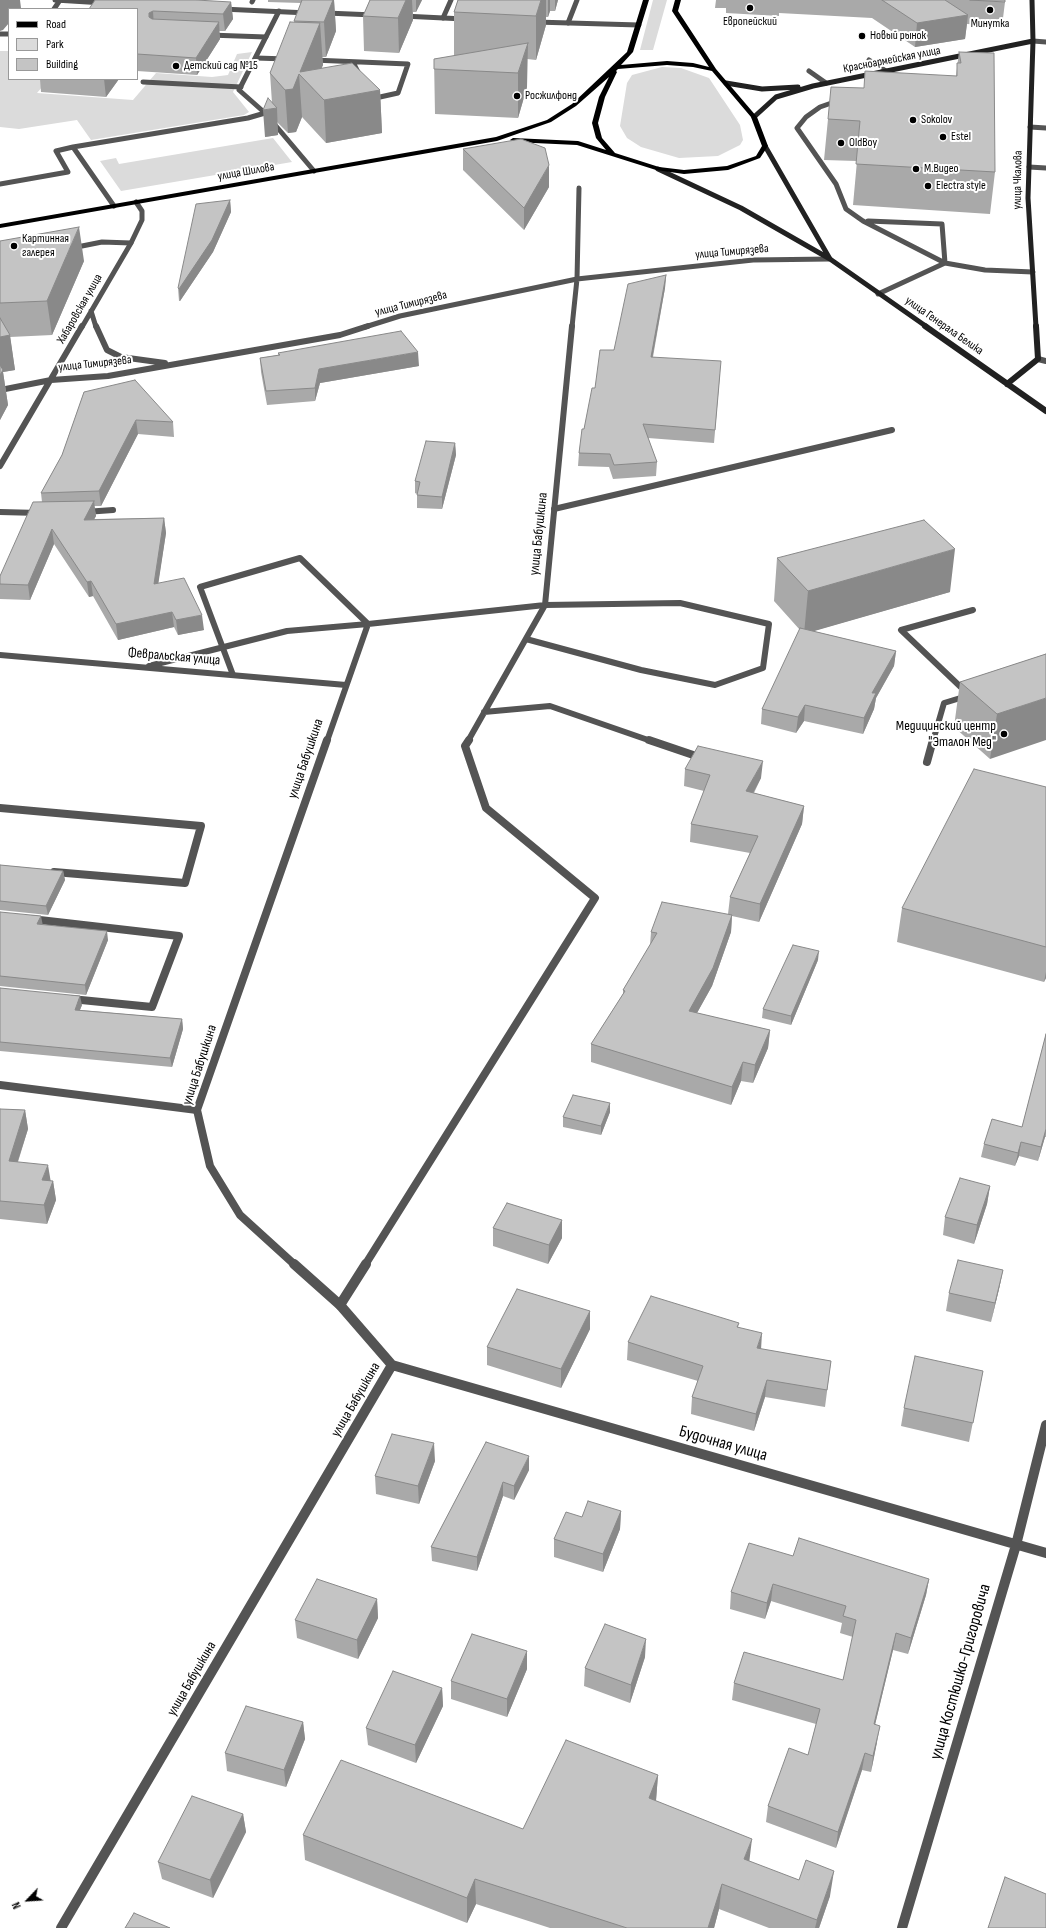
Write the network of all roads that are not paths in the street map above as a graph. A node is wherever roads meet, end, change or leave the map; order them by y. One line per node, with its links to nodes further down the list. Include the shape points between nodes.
1 (55, 0): 2 (street)
2 (60, 0): 8 (street)
3 (451, 0): 15 (street)
4 (577, 0): 18 (street)
5 (646, 0): 19 (main road)
6 (678, 0): 30 (main road, via 675,11)
7 (1032, 0): 22 (main road, улица Чкалова)
8 (107, 3)
9 (217, 8): 10 (street)
10 (279, 12): 11 (street); 21 (street)
11 (310, 13)
12 (318, 13): 13 (street)
13 (381, 15)
14 (396, 16): 15 (street)
15 (443, 18): 16 (street)
16 (466, 19)
17 (529, 21): 18 (street)
18 (568, 23): 19 (street)
19 (638, 25): 29 (main road, via 630,52)
20 (206, 35): 21 (street)
21 (266, 37): 24 (street)
22 (1033, 41): 23 (street, Красноармейская улица); 31 (main road, Красноармейская улица); 43 (main road, улица Чкалова)
23 (1046, 42)
24 (256, 58): 25 (street); 38 (street)
25 (294, 59)
26 (309, 60): 28 (street)
27 (869, 60): 31 (street)
28 (353, 62): 33 (street); 39 (street, via 408,64 398,93 372,100)
29 (616, 67): 30 (main road, via 667,63); 45 (main road, via 574,105 549,121); 48 (main road, via 602,97 595,123 600,138)
30 (714, 70): 35 (main road)
31 (886, 71): 36 (main road, Красноармейская улица)
32 (809, 72): 36 (street)
33 (362, 78)
34 (143, 82): 38 (street)
35 (726, 83): 37 (main road, via 762,89); 42 (main road)
36 (826, 83): 37 (main road, Красноармейская улица)
37 (813, 86): 42 (main road, via 776,97)
38 (241, 87): 41 (street, via 239,90)
39 (367, 96)
40 (846, 98): 57 (street, via 820,107 806,117 797,128 836,184 846,209)
41 (265, 114): 47 (street); 52 (street)
42 (754, 117): 46 (main road)
43 (1030, 127): 44 (street); 49 (main road, улица Чкалова)
44 (1046, 128)
45 (497, 140): 48 (main road, via 578,142); 52 (main road, улица Шилова)
46 (765, 146): 51 (main road, via 758,157 728,168 684,172); 61 (main road)
47 (73, 147): 53 (street, via 56,151 68,172); 56 (street)
48 (612, 153): 51 (main road)
49 (1029, 167): 50 (street); 63 (main road, улица Чкалова, via 1028,198)
50 (1046, 168)
51 (658, 169): 61 (main road, улица Генерала Белика, via 741,208)
52 (314, 171): 55 (main road, улица Шилова)
53 (0, 184)
54 (579, 188): 64 (street, улица Бабушкина)
55 (136, 202): 56 (main road, улица Шилова); 59 (street, Хабаровская улица, via 142,211 142,220)
56 (114, 206): 58 (main road, улица Шилова)
57 (864, 221): 62 (street); 62 (street, via 942,224)
58 (0, 226)
59 (131, 243): 60 (street, via 102,242); 66 (street, Хабаровская улица)
60 (63, 249)
61 (830, 260): 64 (street, улица Тимирязева, via 753,260); 65 (main road, улица Генерала Белика)
62 (945, 263): 63 (street, via 985,270); 65 (street)
63 (1033, 272): 67 (main road, улица Чкалова)
64 (577, 279): 69 (street, улица Тимирязева, via 400,316 340,335); 76 (street, улица Бабушкина)
65 (878, 294): 71 (main road, улица Генерала Белика)
66 (91, 311): 69 (street, via 107,350 121,357); 70 (street, Хабаровская улица)
67 (1038, 359): 68 (street); 71 (main road)
68 (1046, 361)
69 (176, 364): 70 (street, улица Тимирязева, via 108,376)
70 (52, 380): 72 (street, улица Тимирязева); 75 (street, Хабаровская улица)
71 (1007, 384): 73 (main road, улица Генерала Белика)
72 (0, 390)
73 (1046, 411)
74 (892, 430): 76 (street)
75 (0, 466)
76 (554, 509): 81 (street, улица Бабушкина)
77 (113, 510): 79 (street)
78 (0, 512): 80 (street)
79 (76, 512)
80 (46, 513)
81 (545, 605): 83 (street); 84 (street); 84 (street, via 680,603 769,624 763,668 715,685 641,670)
82 (973, 610): 92 (street, via 901,630 972,694 944,703)
83 (368, 624): 85 (street, via 287,631); 85 (street, via 300,558 200,587); 89 (street, улица Бабушкина)
84 (526, 639): 90 (street)
85 (222, 647): 87 (street); 88 (street)
86 (0, 655): 87 (street, Февральская улица)
87 (143, 668): 88 (street, Февральская улица)
88 (233, 675): 89 (street, Февральская улица)
89 (346, 685): 98 (street, улица Бабушкина)
90 (484, 712): 91 (street, via 550,706); 99 (street, via 465,746 486,808 595,898)
91 (702, 758)
92 (927, 762)
93 (0, 808): 94 (street, via 201,826 185,883)
94 (46, 871)
95 (23, 918): 96 (street, via 179,936 152,1008)
96 (61, 998)
97 (0, 1085): 98 (street)
98 (197, 1110): 99 (street, улица Бабушкина, via 210,1166 240,1215)
99 (340, 1305): 100 (street, улица Бабушкина)
100 (392, 1366): 102 (street, Будочная улица); 104 (street, улица Бабушкина)
101 (1046, 1425): 102 (street, улица Костюшко-Григоровича)
102 (1016, 1545): 103 (street, Будочная улица); 105 (street, улица Костюшко-Григоровича)
103 (1046, 1553)
104 (61, 1928)
105 (902, 1928)

